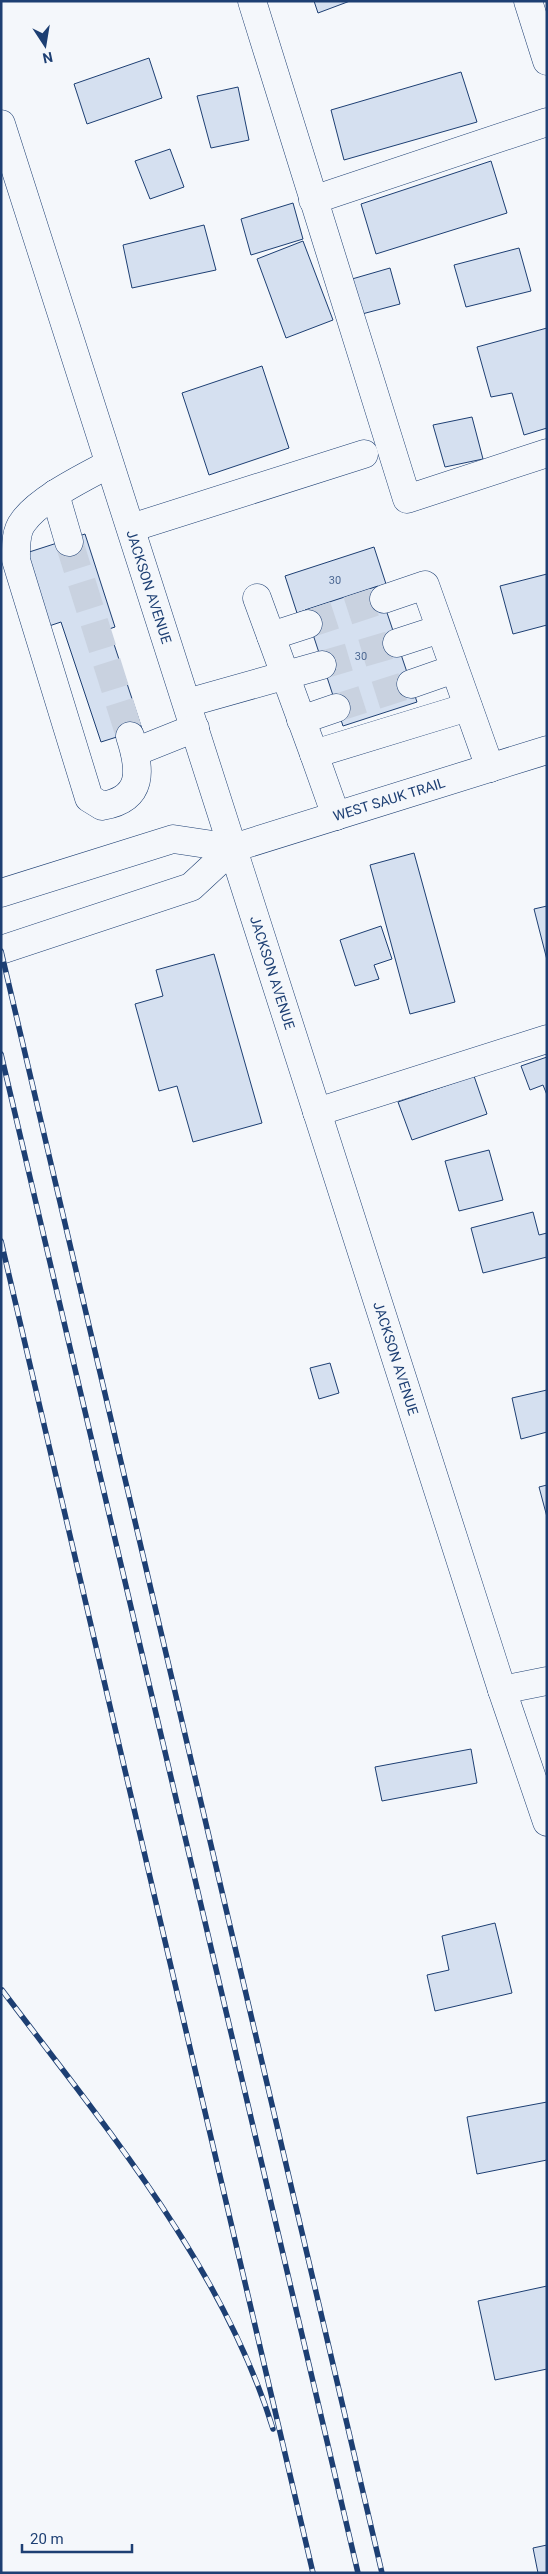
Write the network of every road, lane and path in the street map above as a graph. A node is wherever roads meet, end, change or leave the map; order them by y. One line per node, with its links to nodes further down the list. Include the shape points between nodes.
1 (252, 1): 6 (street)
2 (528, 1): 3 (street)
3 (547, 61)
4 (547, 122): 6 (street)
5 (1, 124): 9 (street, JACKSON AVENUE)
6 (313, 200): 7 (street, via 407,499)
7 (547, 453)
8 (364, 454): 11 (street)
9 (110, 464): 10 (street); 11 (street, JACKSON AVENUE)
10 (55, 494): 12 (street); 27 (street, via 22,522 17,536 16,560 89,798 102,806 119,803 132,792 138,779 132,744)
11 (131, 528): 23 (street, JACKSON AVENUE)
12 (69, 542)
13 (257, 598): 17 (street)
14 (384, 600): 16 (street, via 425,585)
15 (308, 624): 17 (street)
16 (440, 629): 18 (street); 20 (street)
17 (271, 636): 21 (street)
18 (397, 643)
19 (322, 665): 21 (street)
20 (454, 670): 22 (street); 24 (street)
21 (285, 677): 23 (street); 26 (street)
22 (411, 684)
23 (187, 703): 27 (street, JACKSON AVENUE)
24 (468, 707): 29 (street); 30 (street)
25 (336, 708): 26 (street)
26 (301, 720): 29 (street)
27 (195, 728): 32 (street, JACKSON AVENUE)
28 (547, 750): 30 (street, WEST SAUK TRAIL)
29 (314, 754): 31 (street)
30 (490, 768): 31 (street, WEST SAUK TRAIL)
31 (336, 816): 32 (street, WEST SAUK TRAIL)
32 (233, 848): 33 (street, WEST SAUK TRAIL, via 173,839); 34 (street, WEST SAUK TRAIL, via 191,887); 36 (street, JACKSON AVENUE)
33 (1, 893)
34 (1, 950)
35 (547, 1039): 36 (street)
36 (317, 1112): 38 (street, JACKSON AVENUE)
37 (547, 1681): 38 (street)
38 (502, 1690): 39 (street, JACKSON AVENUE)
39 (547, 1822)

